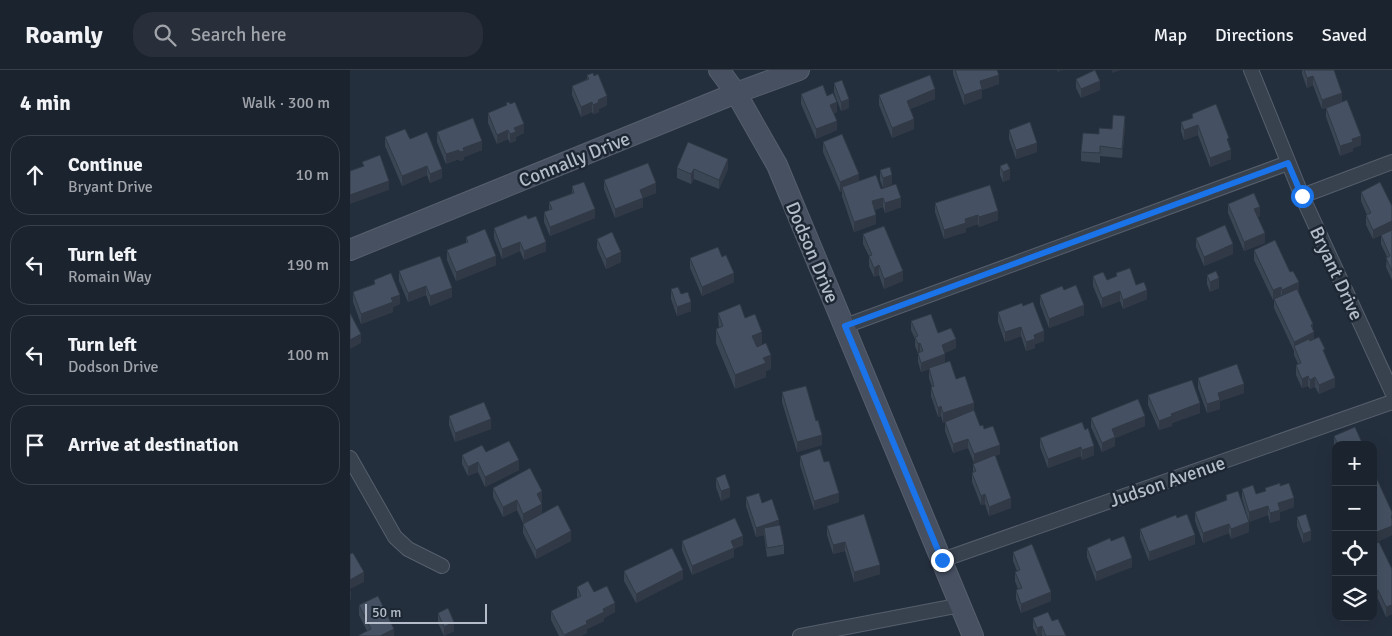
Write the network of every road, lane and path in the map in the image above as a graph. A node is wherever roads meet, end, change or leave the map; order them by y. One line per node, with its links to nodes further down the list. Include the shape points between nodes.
1 (719, 70): 4 (street, Dodson Drive)
2 (799, 70): 4 (street, Connally Drive)
3 (1251, 70): 6 (street, Bryant Drive)
4 (736, 94): 8 (street, Connally Drive); 9 (street, Dodson Drive, via 777,165)
5 (1392, 162): 7 (street)
6 (1288, 163): 7 (street, Bryant Drive); 9 (street)
7 (1302, 196): 10 (street, Bryant Drive)
8 (350, 250)
9 (845, 326): 13 (street, Dodson Drive)
10 (1392, 392)
11 (1392, 402): 13 (street, Judson Avenue)
12 (350, 458): 14 (street, via 395,537 408,549)
13 (942, 560): 15 (street, Dodson Drive)
14 (442, 566)
15 (961, 605): 16 (street); 17 (street, Dodson Drive)
16 (800, 636)
17 (973, 636)

